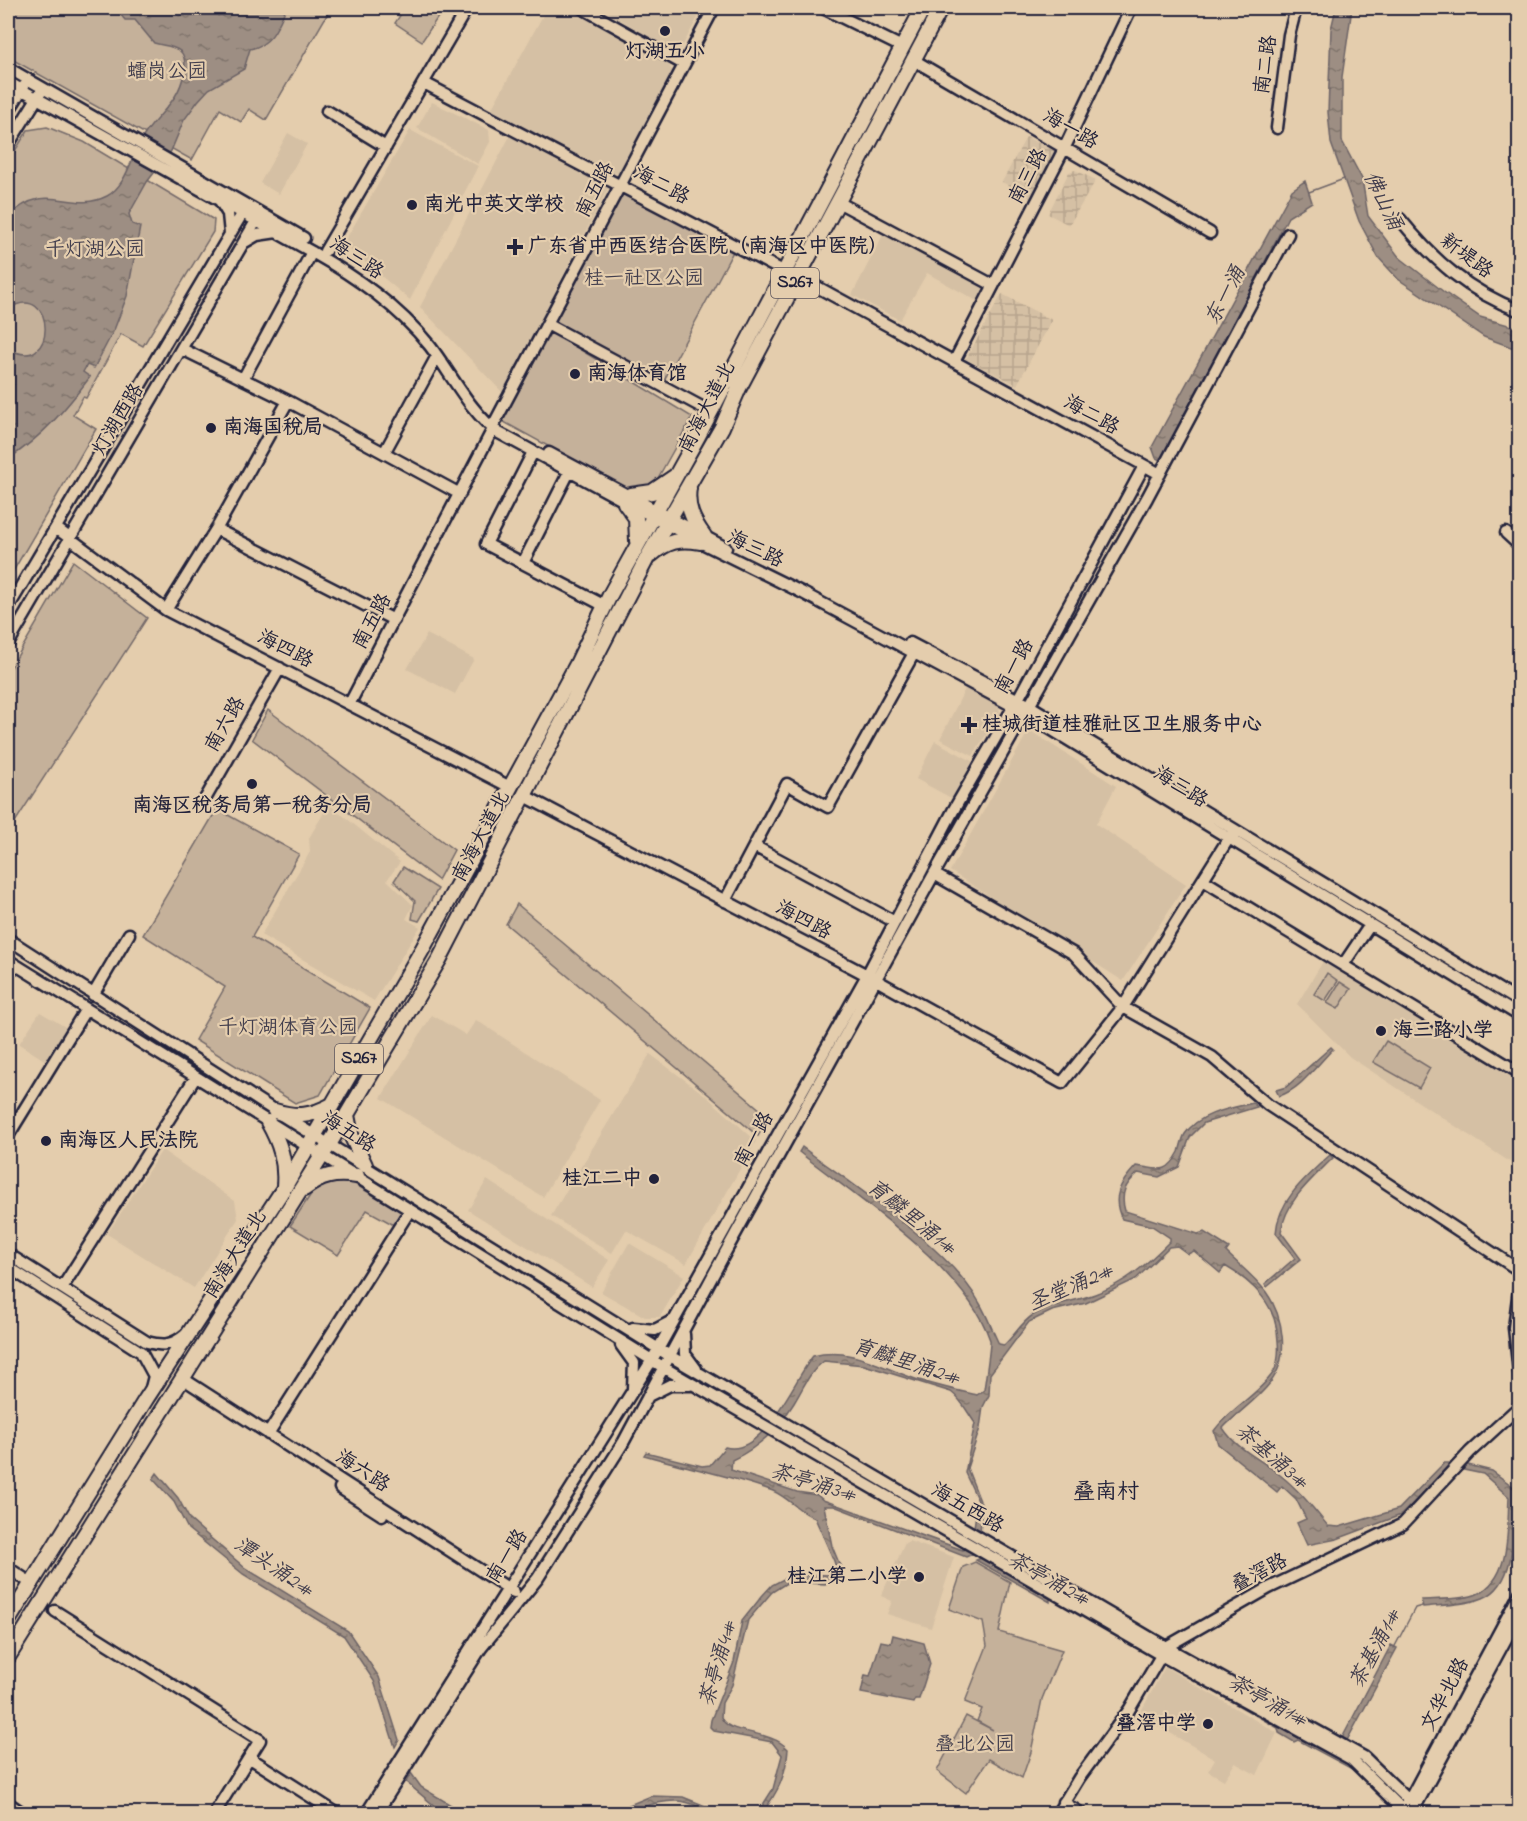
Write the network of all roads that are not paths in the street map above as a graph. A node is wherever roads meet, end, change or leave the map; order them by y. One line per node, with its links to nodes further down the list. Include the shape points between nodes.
1 (467, 8): 14 (main road)
2 (582, 8): 11 (main road)
3 (714, 8): 11 (main road, 南五路)
4 (823, 8): 9 (main road)
5 (924, 8): 9 (highway, 南海大道北 / S267)
6 (941, 8): 10 (highway, 南海大道北 / S267)
7 (1131, 8): 22 (main road, 南三路)
8 (1296, 8): 19 (main road, 南二路)
9 (902, 47): 37 (highway, 南海大道北 / S267)
10 (912, 59): 22 (main road, 海一路); 26 (highway, 南海大道北 / S267)
11 (683, 64): 24 (main road, 南五路)
12 (8, 68): 15 (main road, 海三路)
13 (8, 82): 15 (main road, 海三路)
14 (424, 82): 21 (main road); 24 (main road, 海二路)
15 (25, 85): 16 (main road, 海三路); 18 (main road)
16 (40, 94): 20 (main road); 23 (main road, 海三路)
17 (327, 111): 21 (main road)
18 (8, 112)
19 (1277, 128)
20 (8, 145)
21 (386, 147): 35 (main road)
22 (1065, 147): 31 (main road, 海一路); 39 (main road, 南三路)
23 (176, 170): 25 (main road, 海三路); 27 (main road, 海三路)
24 (618, 184): 37 (main road, 海二路); 41 (main road, 南五路)
25 (217, 198): 27 (main road, 海三路); 32 (main road, via 228,214)
26 (838, 202): 38 (highway, 南海大道北 / S267); 39 (main road)
27 (245, 209): 28 (main road, 海三路); 32 (main road, 灯湖西路)
28 (259, 217): 30 (main road, 海三路); 34 (main road, 灯湖西路); 35 (main road, 海三路)
29 (1400, 219): 40 (main road, 新堤路, via 1442,266 1479,291)
30 (277, 232): 34 (main road, via 257,235); 36 (main road, 海三路)
31 (1210, 233)
32 (230, 234): 60 (main road, 灯湖西路)
33 (1288, 234): 53 (main road, 南一路)
34 (244, 243): 42 (main road, 灯湖西路)
35 (325, 251): 48 (main road, 海三路, via 408,314 440,349)
36 (312, 252): 43 (main road, 海三路, via 383,299); 45 (main road)
37 (785, 272): 47 (highway, 南海大道北 / S267)
38 (799, 277): 44 (main road, 海二路); 55 (highway, 南海大道北 / S267)
39 (993, 285): 44 (main road, 南三路)
40 (1520, 311)
41 (547, 324): 47 (main road); 48 (main road, 南五路)
42 (182, 349): 45 (main road); 63 (main road, 灯湖西路)
43 (437, 356): 48 (main road, 海三路); 50 (main road)
44 (954, 360): 51 (main road, 海二路)
45 (243, 379): 46 (main road)
46 (288, 401): 50 (main road); 61 (main road)
47 (711, 412): 54 (highway, 南海大道北 / S267)
48 (494, 425): 49 (main road, 海三路); 56 (main road, 南五路); 57 (main road, 海三路)
49 (533, 452): 52 (main road, 海三路); 68 (main road, via 486,544)
50 (384, 453): 56 (main road)
51 (1144, 466): 53 (main road, 海二路); 76 (main road, 南一路)
52 (569, 471): 57 (main road, 海三路); 68 (main road)
53 (1160, 474): 78 (main road, 南一路)
54 (676, 476): 57 (highway, via 652,492); 58 (highway, 南海大道北 / S267)
55 (690, 485): 59 (highway, 南海大道北 / S267); 64 (highway, via 687,500)
56 (460, 494): 72 (main road, 南五路)
57 (626, 496): 58 (main road, 海三路); 66 (highway, via 639,527)
58 (656, 513): 59 (main road, 海三路); 66 (highway, 南海大道北 / S267)
59 (669, 520): 64 (main road, 海三路); 67 (highway, 南海大道北 / S267)
60 (56, 528): 63 (main road, 海四路); 70 (main road, 灯湖西路)
61 (216, 529): 71 (main road); 72 (main road)
62 (1506, 533): 65 (main road)
63 (72, 538): 71 (main road, 海四路); 73 (main road, 灯湖西路)
64 (702, 539): 67 (highway, via 672,542); 74 (main road, 海三路); 76 (main road, 海三路)
65 (1520, 546)
66 (634, 551): 69 (highway, 南海大道北 / S267)
67 (648, 558): 80 (highway, 南海大道北 / S267)
68 (523, 563): 69 (main road)
69 (605, 606): 79 (highway, 南海大道北 / S267)
70 (8, 608)
71 (166, 610): 75 (main road, 海四路)
72 (394, 620): 77 (main road, 南五路)
73 (8, 644)
74 (914, 653): 76 (main road, 海三路); 84 (main road, via 828,807 787,784)
75 (280, 668): 77 (main road, 海四路); 81 (main road, 南六路)
76 (1016, 702): 78 (main road, 海三路); 88 (main road, 南一路)
77 (350, 704): 79 (main road, 海四路)
78 (1028, 709): 82 (main road, 海三路); 83 (main road, 海三路); 85 (main road, 南一路)
79 (510, 787): 102 (highway, 南海大道北 / S267)
80 (525, 796): 87 (main road, 海四路); 103 (highway, 南海大道北 / S267, via 439,960)
81 (204, 801)
82 (1235, 829): 83 (main road); 98 (main road, 海三路)
83 (1229, 839): 86 (main road); 89 (main road, 海三路)
84 (754, 846): 87 (main road); 88 (main road)
85 (934, 874): 95 (main road, 南一路); 97 (main road, via 1074,954)
86 (1203, 880): 93 (main road); 97 (main road)
87 (725, 901): 94 (main road, 海四路)
88 (895, 922): 94 (main road, 南一路)
89 (1370, 925): 93 (main road); 98 (main road, 海三路)
90 (129, 934): 96 (main road)
91 (8, 939): 96 (main road, 海五路)
92 (8, 960): 99 (main road)
93 (1343, 965): 100 (main road)
94 (867, 975): 95 (main road, 海四路); 119 (main road, 南一路)
95 (877, 981): 97 (main road, 海四路, via 1062,1083); 122 (main road, 南一路)
96 (93, 995): 104 (main road, 海五路)
97 (1123, 1007): 114 (main road, via 1212,1057 1268,1105)
98 (1516, 1007)
99 (86, 1009): 101 (main road); 106 (main road)
100 (1520, 1073)
101 (195, 1078): 104 (main road); 116 (main road)
102 (332, 1105): 104 (highway, via 305,1116); 105 (highway, 南海大道北 / S267)
103 (347, 1115): 108 (highway, 南海大道北); 109 (highway)
104 (272, 1117): 105 (main road, 海五路); 107 (main road); 110 (highway)
105 (315, 1134): 107 (highway, 南海大道北 / S267); 108 (main road, 海五路)
106 (8, 1136)
107 (307, 1147): 108 (main road); 110 (highway, 南海大道北 / S267)
108 (326, 1149): 109 (main road, 海五路); 110 (highway, 南海大道北 / S267)
109 (361, 1171): 110 (highway, via 328,1175); 111 (main road, 海五西路); 120 (main road, 海五路)
110 (290, 1192): 117 (highway, 南海大道北 / S267); 118 (highway, 南海大道北 / S267)
111 (410, 1210): 123 (main road, 海五西路); 137 (main road)
112 (8, 1254): 116 (main road)
113 (8, 1268): 124 (main road)
114 (1520, 1271)
115 (1520, 1282): 130 (main road, via 1514,1328)
116 (62, 1288): 124 (main road)
117 (218, 1289): 118 (highway, via 226,1288); 121 (highway, 南海大道北 / S267)
118 (233, 1296): 131 (highway, 南海大道北 / S267)
119 (676, 1318): 120 (main road, via 655,1330); 125 (main road, 南一路)
120 (623, 1326): 125 (main road, 海五路)
121 (192, 1329): 124 (main road, via 175,1344); 135 (highway, 南海大道北 / S267)
122 (684, 1331): 126 (main road, 南一路); 129 (main road, via 686,1354)
123 (616, 1337): 127 (main road, 海五西路); 133 (main road, via 634,1363)
124 (144, 1347): 135 (main road, via 154,1376)
125 (659, 1348): 126 (main road, 海五路); 127 (main road, 南一路)
126 (670, 1356): 128 (main road, 南一路); 129 (main road, 海五西路)
127 (652, 1360): 128 (main road, 海五西路); 133 (main road, 南一路)
128 (663, 1367): 132 (main road, 海五西路); 134 (main road, 南一路)
129 (698, 1372): 146 (main road, 海五西路)
130 (1520, 1380)
131 (180, 1381): 137 (main road, 海六路); 140 (main road, 海六路); 147 (highway, 南海大道北 / S267)
132 (694, 1385): 134 (main road, via 670,1385); 146 (main road, 海五西路)
133 (632, 1392): 140 (main road, 南一路)
134 (646, 1398): 142 (main road, 南一路, via 623,1443 538,1578)
135 (146, 1399): 139 (highway, 南海大道北 / S267)
136 (1520, 1406): 146 (main road, 叠滘路, via 1402,1524 1269,1588)
137 (268, 1434): 140 (main road, 海六路)
138 (8, 1568): 139 (main road)
139 (31, 1583): 145 (highway, 南海大道北 / S267)
140 (507, 1591): 142 (main road, 海六路); 157 (main road, 南一路)
141 (1520, 1593): 152 (main road, 文华北路)
142 (520, 1599): 158 (main road, 南一路, via 481,1648)
143 (55, 1611): 148 (main road, via 260,1740)
144 (1520, 1613): 152 (main road, 文华北路)
145 (8, 1621)
146 (1163, 1651): 149 (main road, 叠滘路, via 1128,1710); 152 (main road, 海五西路, via 1364,1757)
147 (8, 1657)
148 (250, 1758): 155 (main road); 156 (main road)
149 (1063, 1802): 159 (main road, 叠滘路); 160 (main road)
150 (8, 1803): 154 (main road)
151 (8, 1809): 153 (main road)
152 (1410, 1810)
153 (15, 1814)
154 (24, 1814)
155 (214, 1814)
156 (338, 1814)
157 (366, 1814)
158 (376, 1814)
159 (1057, 1814)
160 (1082, 1814)

